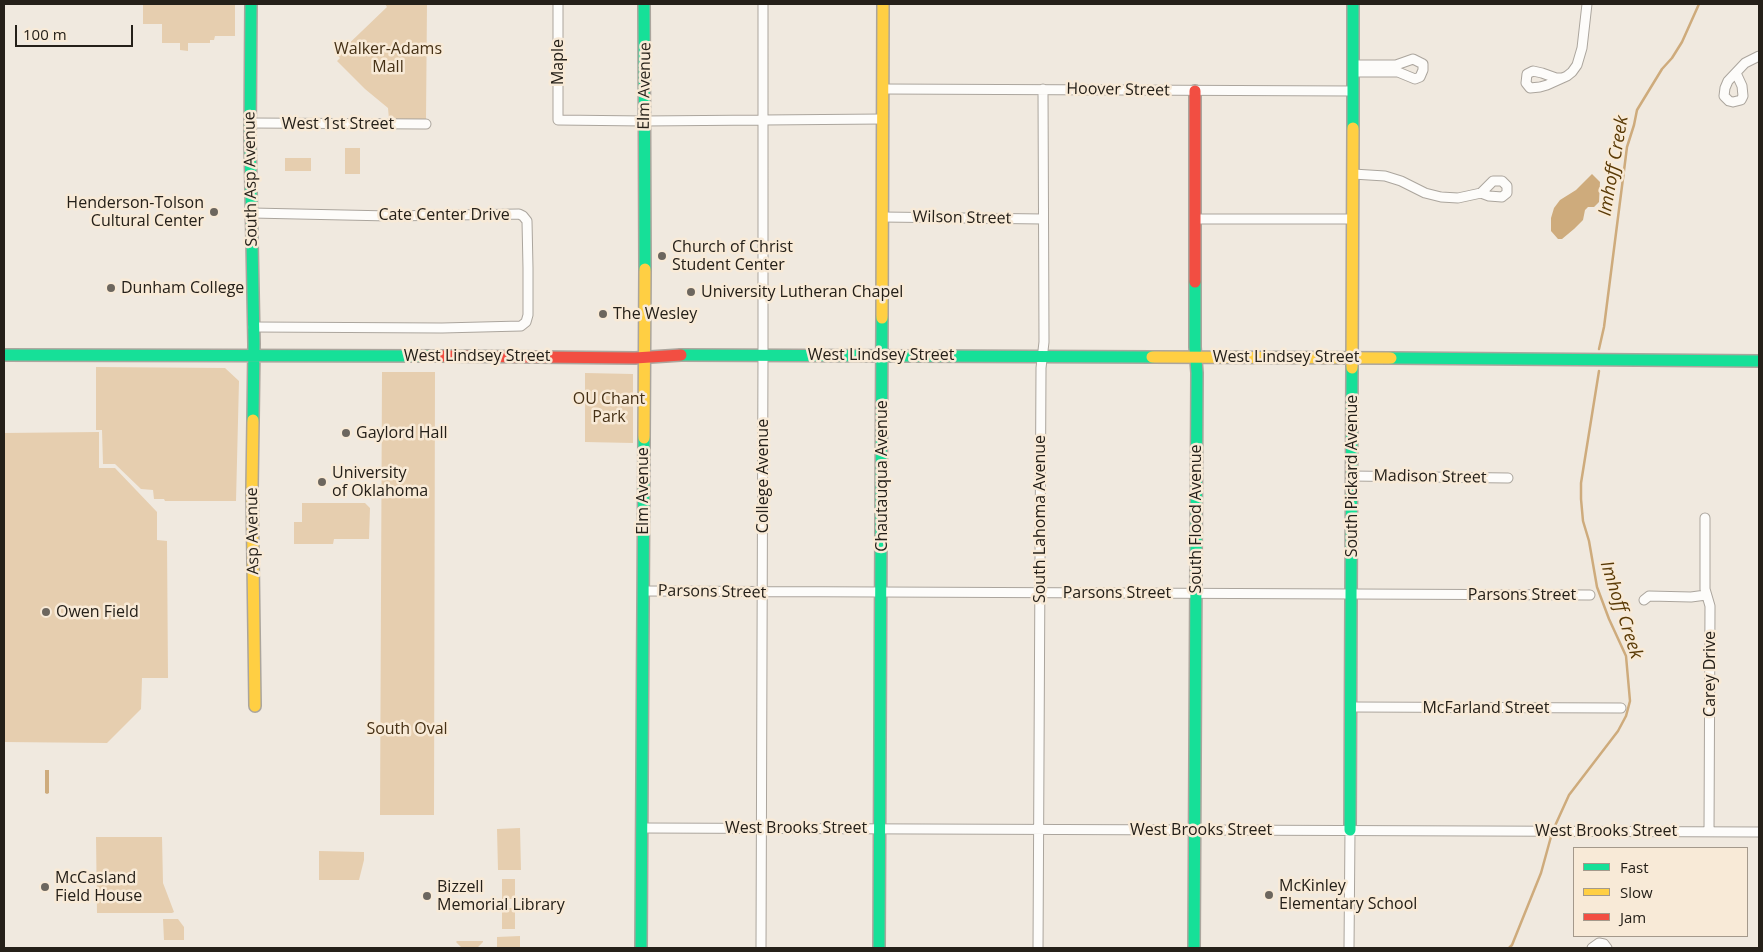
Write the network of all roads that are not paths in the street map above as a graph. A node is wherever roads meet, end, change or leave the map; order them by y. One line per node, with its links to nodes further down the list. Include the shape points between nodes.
1 (251, 4): 19 (street, South Asp Avenue)
2 (558, 4): 18 (street, Maple, via 558,120)
3 (644, 4): 18 (street, Elm Avenue)
4 (763, 4): 17 (street, College Avenue)
5 (883, 4): 12 (street, Chautauqua Avenue)
6 (1353, 4): 9 (street, South Pickard Avenue)
7 (1587, 4): 11 (street, via 1580,56 1572,72)
8 (1759, 56): 10 (street, via 1745,63)
9 (1353, 68): 9 (street, via 1398,72 1415,79 1423,70 1421,62 1413,58 1396,65); 15 (street, South Pickard Avenue)
10 (1736, 73)
11 (1561, 78)
12 (883, 89): 13 (street, Hoover Street); 16 (street, Chautauqua Avenue)
13 (1043, 89): 14 (street, Hoover Street); 25 (street, South Lahoma Avenue)
14 (1195, 90): 15 (street, Hoover Street); 26 (street, South Flood Avenue)
15 (1352, 91): 21 (street, South Pickard Avenue)
16 (883, 119): 17 (street); 24 (street, Chautauqua Avenue)
17 (764, 120): 18 (street); 31 (street, College Avenue)
18 (644, 121): 35 (street, Elm Avenue)
19 (250, 123): 20 (street, West 1st Street); 23 (street, South Asp Avenue)
20 (426, 124)
21 (1353, 174): 22 (street, via 1394,178 1433,196 1458,198); 27 (street, South Pickard Avenue)
22 (1481, 193)
23 (252, 213): 28 (street, South Asp Avenue); 28 (street, Cate Center Drive, via 519,214 526,219 528,226 527,320 524,325)
24 (882, 217): 25 (street, Wilson Street); 32 (street, Chautauqua Avenue)
25 (1042, 219): 33 (street, South Lahoma Avenue)
26 (1195, 219): 27 (street); 34 (street, South Flood Avenue)
27 (1352, 219): 36 (street, South Pickard Avenue)
28 (253, 327): 30 (street, South Asp Avenue)
29 (4, 355): 30 (street, West Lindsey Street)
30 (253, 355): 35 (street, West Lindsey Street); 50 (street, Asp Avenue)
31 (764, 355): 32 (street, West Lindsey Street); 35 (street, West Lindsey Street, via 700,354); 42 (street, College Avenue)
32 (882, 355): 33 (street, West Lindsey Street); 43 (street, Chautauqua Avenue)
33 (1042, 356): 34 (street, West Lindsey Street); 44 (street, South Lahoma Avenue)
34 (1195, 357): 36 (street, West Lindsey Street); 45 (street, South Flood Avenue)
35 (644, 358): 41 (street, Elm Avenue)
36 (1352, 358): 37 (street, West Lindsey Street); 38 (street, South Pickard Avenue)
37 (1759, 361)
38 (1351, 476): 39 (street, Madison Street); 47 (street, South Pickard Avenue)
39 (1508, 478)
40 (1705, 518): 46 (street, Carey Drive)
41 (643, 591): 42 (street, Parsons Street); 53 (street, Elm Avenue)
42 (762, 592): 43 (street, Parsons Street); 54 (street, College Avenue)
43 (881, 592): 44 (street, Parsons Street); 55 (street, Chautauqua Avenue)
44 (1040, 593): 45 (street, Parsons Street); 56 (street, South Lahoma Avenue)
45 (1196, 594): 47 (street, Parsons Street); 57 (street, South Flood Avenue)
46 (1706, 594): 49 (street, via 1649,596); 59 (street, Carey Drive, via 1710,606)
47 (1351, 595): 48 (street, Parsons Street); 51 (street, South Pickard Avenue)
48 (1590, 595)
49 (1644, 600)
50 (255, 706)
51 (1350, 707): 52 (street, McFarland Street); 58 (street, South Pickard Avenue)
52 (1621, 708)
53 (642, 828): 54 (street, West Brooks Street); 61 (street, Elm Avenue)
54 (761, 828): 55 (street, West Brooks Street); 62 (street, College Avenue)
55 (880, 829): 56 (street, West Brooks Street); 63 (street, Chautauqua Avenue)
56 (1039, 829): 57 (street, West Brooks Street); 64 (street, South Lahoma Avenue)
57 (1195, 830): 58 (street, West Brooks Street); 65 (street, South Flood Avenue)
58 (1350, 830): 59 (street, West Brooks Street); 66 (street, South Pickard Avenue)
59 (1708, 832): 60 (street, West Brooks Street)
60 (1759, 832)
61 (641, 948)
62 (761, 948)
63 (879, 948)
64 (1038, 948)
65 (1194, 948)
66 (1349, 948)
67 (1592, 948): 68 (street, via 1599,943)
68 (1607, 948)

